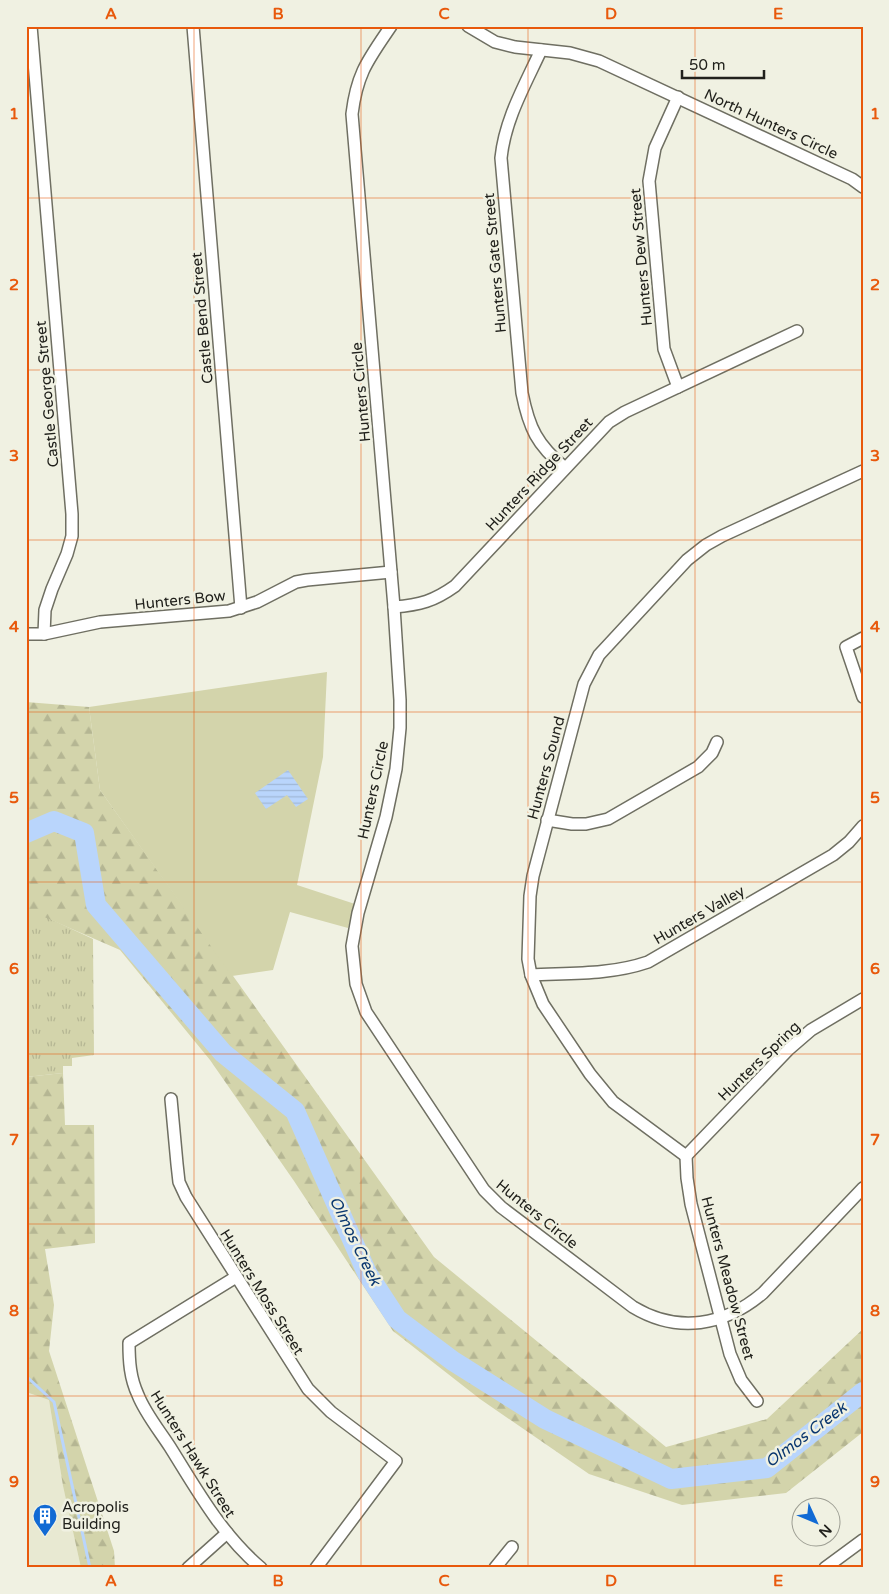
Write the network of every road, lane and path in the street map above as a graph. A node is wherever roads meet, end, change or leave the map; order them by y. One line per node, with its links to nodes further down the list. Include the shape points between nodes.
1 (31, 26): 16 (street, Castle George Street, via 72,514 72,536 52,589)
2 (193, 26): 14 (street, Castle Bend Street)
3 (391, 26): 12 (street, Hunters Circle, via 362,70 352,114)
4 (468, 26): 5 (street, North Hunters Circle, via 495,42)
5 (541, 50): 6 (street, North Hunters Circle, via 590,58); 10 (street, Hunters Gate Street, via 509,120 503,138 502,158 526,414 535,437)
6 (678, 97): 7 (street, North Hunters Circle); 9 (street, Hunters Dew Street, via 655,148 649,181 664,349)
7 (863, 187)
8 (797, 331): 9 (street, Hunters Ridge Street)
9 (678, 387): 10 (street, Hunters Ridge Street, via 609,422)
10 (565, 468): 13 (street, Hunters Ridge Street, via 455,586 427,602)
11 (863, 471): 20 (street, Hunters Sound, via 722,536 696,552 606,647 584,684)
12 (391, 572): 13 (street, Hunters Circle); 14 (street, Hunters Bow, via 296,582)
13 (394, 607): 28 (street, Hunters Circle, via 400,700 399,749 386,817 358,913 352,946 356,984 366,1012 473,1175 500,1207 647,1316 689,1324)
14 (241, 608): 16 (street, Hunters Bow, via 100,622)
15 (26, 634): 16 (street, Hunters Bow)
16 (44, 634)
17 (863, 638): 18 (street, via 846,647)
18 (863, 697)
19 (717, 742): 20 (street, via 712,753 698,767 608,819 586,824)
20 (547, 820): 22 (street, Hunters Sound, via 530,896 528,959)
21 (863, 826): 22 (street, Hunters Valley, via 834,854 648,962 611,971)
22 (531, 975): 25 (street, Hunters Sound, via 543,1004 613,1102)
23 (863, 999): 25 (street, Hunters Spring, via 811,1030 789,1049)
24 (171, 1099): 27 (street, Hunters Moss Street, via 179,1182)
25 (686, 1156): 28 (street, Hunters Meadow Street, via 691,1204)
26 (863, 1188): 28 (street, via 763,1293)
27 (236, 1277): 30 (street, Hunters Hawk Street, via 129,1343 131,1377 138,1396); 35 (street, Hunters Moss Street, via 308,1389 331,1412 396,1461)
28 (721, 1318): 29 (street, Hunters Meadow Street, via 741,1380)
29 (757, 1401)
30 (226, 1533): 33 (street); 34 (street, Hunters Hawk Street)
31 (863, 1540): 37 (street)
32 (512, 1547): 36 (street)
33 (188, 1568)
34 (261, 1568)
35 (316, 1568)
36 (495, 1568)
37 (825, 1568)

